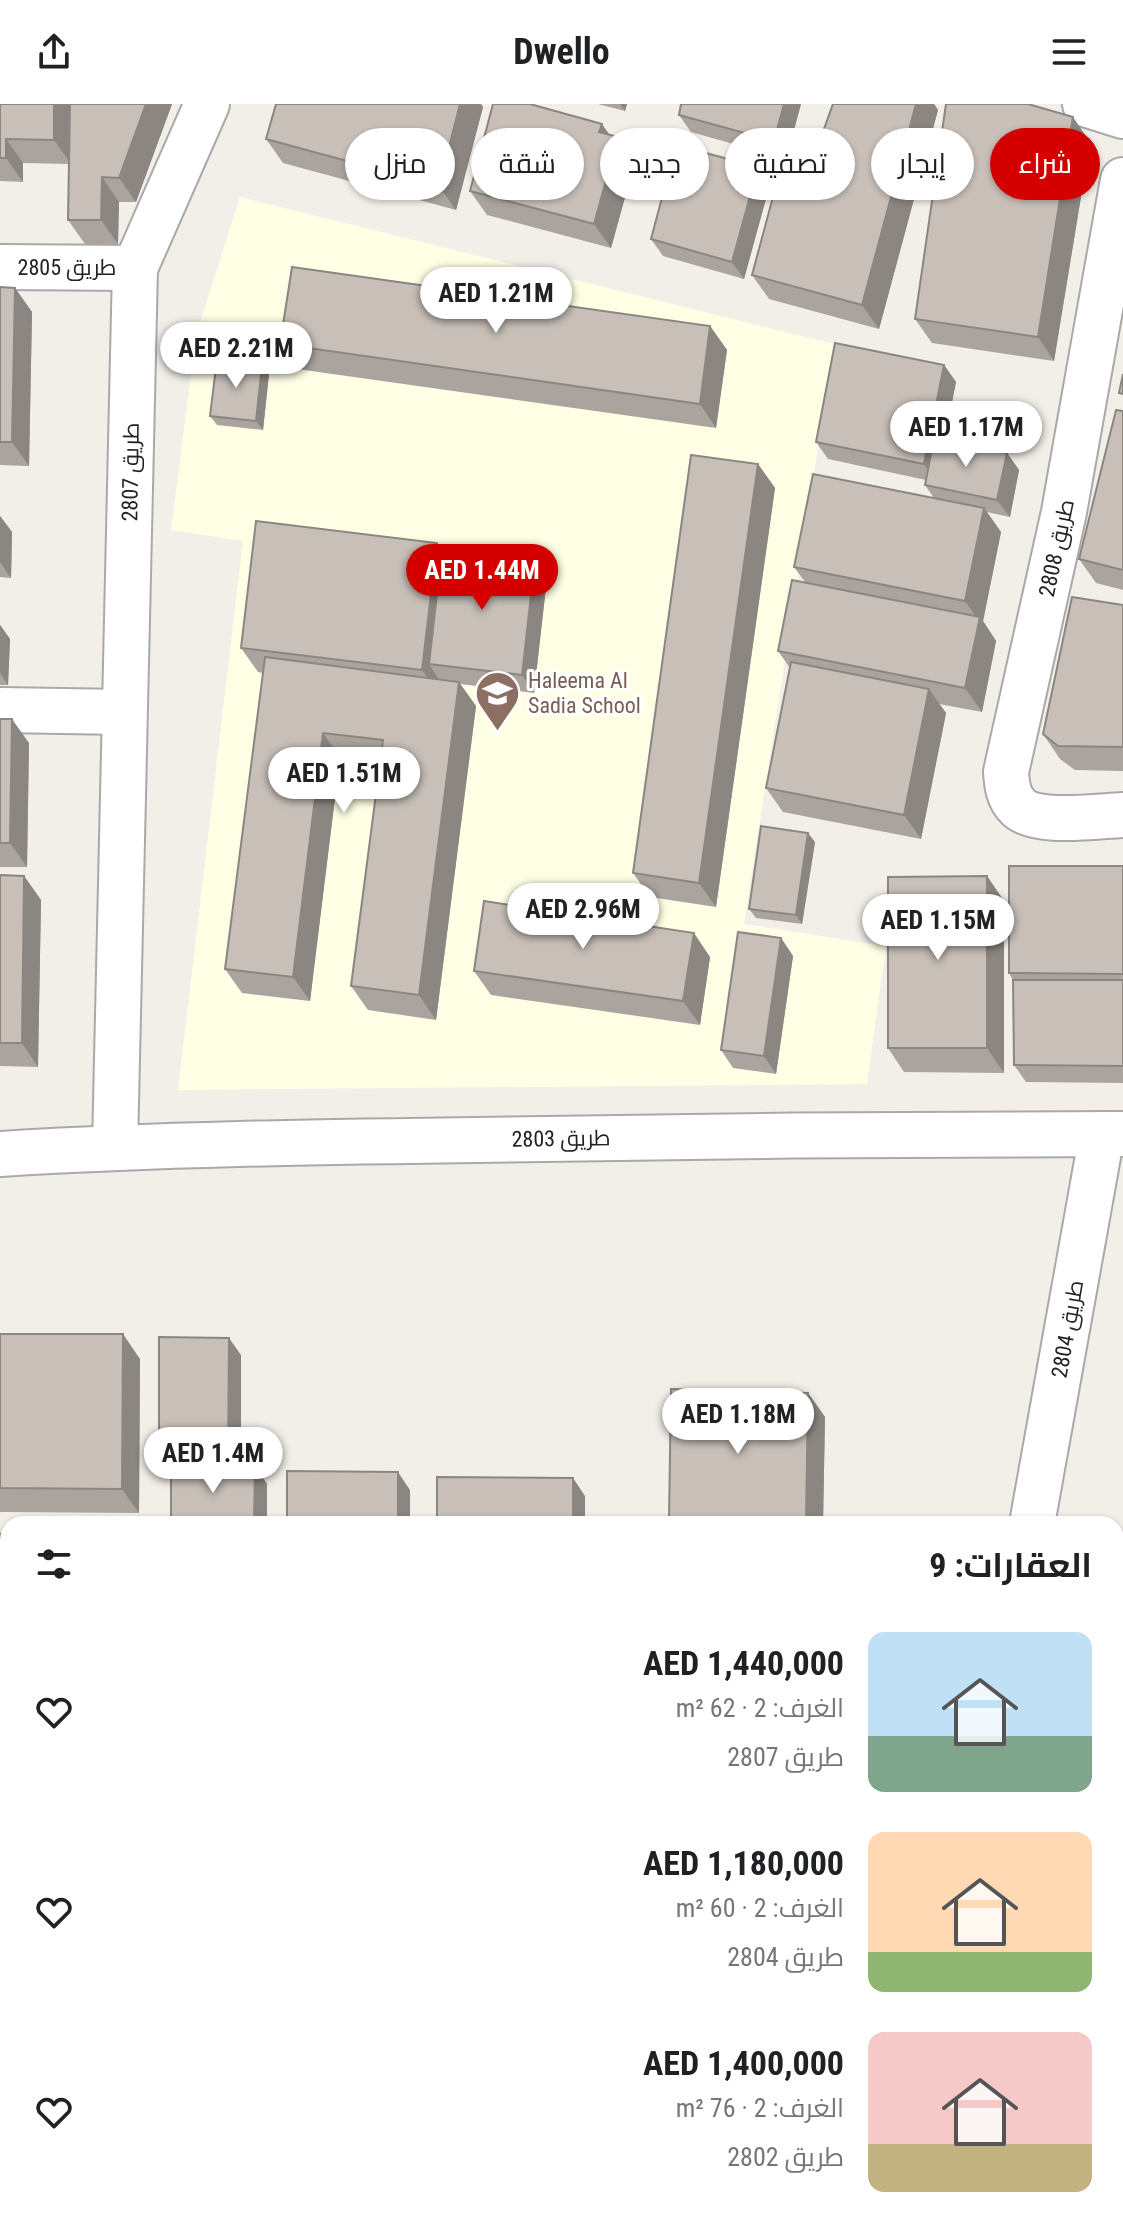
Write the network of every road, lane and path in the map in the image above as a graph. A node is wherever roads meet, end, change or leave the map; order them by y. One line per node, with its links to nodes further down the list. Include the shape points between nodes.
1 (207, 104): 6 (street, طريق 2807)
2 (1085, 104): 3 (street)
3 (1123, 116)
4 (1123, 180): 9 (street, طريق 2808, via 1064,512 1006,772 1008,790 1033,816)
5 (0, 267): 6 (street, طريق 2805)
6 (135, 268): 8 (street, طريق 2807)
7 (0, 710): 8 (street)
8 (124, 712): 11 (street, طريق 2807)
9 (1123, 815)
10 (1112, 1134): 11 (street, طريق 2803, via 856,1133); 13 (street, طريق 2804)
11 (115, 1147): 12 (street, طريق 2803)
12 (0, 1154)
13 (1034, 1516)

